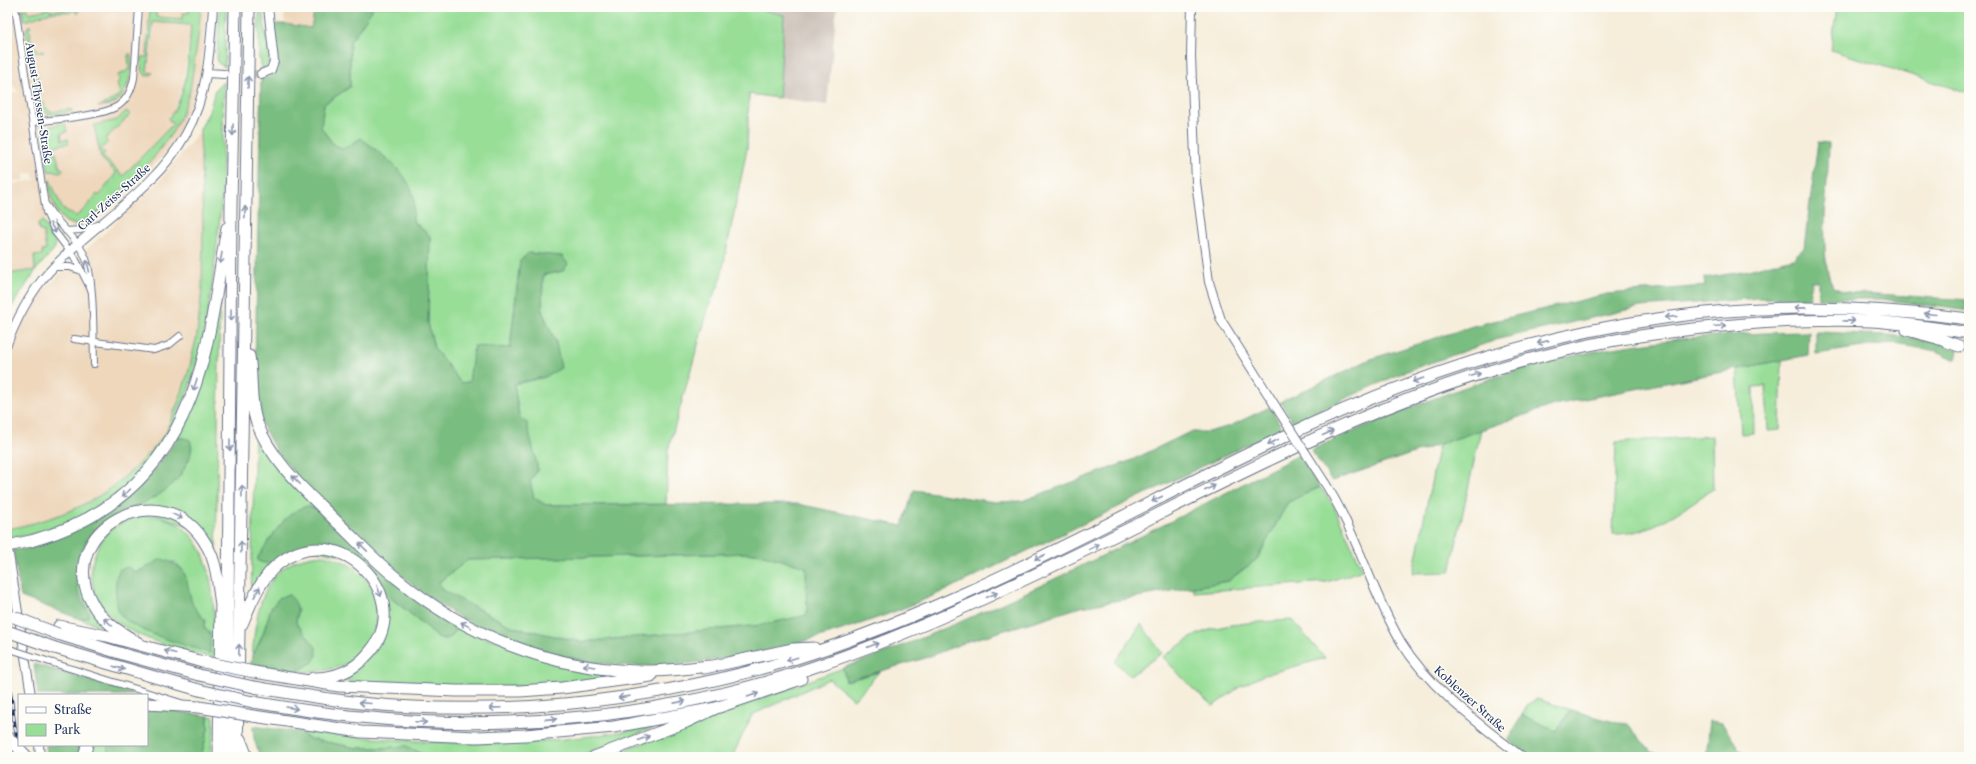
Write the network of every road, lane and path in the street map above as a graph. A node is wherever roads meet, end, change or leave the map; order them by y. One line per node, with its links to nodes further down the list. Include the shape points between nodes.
1 (15, 7): 11 (street, August-Thyssen-Straße)
2 (139, 7): 11 (street, via 134,78 126,99 118,106 105,111)
3 (213, 7): 8 (main road, Carl-Zeiss-Straße)
4 (235, 7): 13 (highway, one-way to 13)
5 (248, 7): 24 (highway, one-way to 5)
6 (268, 7): 10 (main road, via 274,61 271,70)
7 (1192, 7): 58 (main road, Koblenzer Straße, bridge, via 1191,71 1196,182 1209,282 1221,320 1325,483 1348,526 1402,643 1425,674 1462,709)
8 (207, 73): 9 (main road); 14 (main road, Carl-Zeiss-Straße, via 199,105 181,142 147,183)
9 (224, 74)
10 (261, 74)
11 (33, 122): 12 (street, August-Thyssen-Straße)
12 (45, 201): 15 (street, August-Thyssen-Straße, via 53,217); 17 (street, August-Thyssen-Straße, one-way to 17, via 51,226)
13 (231, 206): 31 (highway, one-way to 31); 33 (highway, one-way to 33, bridge, via 206,347 186,410 168,444 140,479 110,506 69,529)
14 (101, 224): 15 (street); 16 (main road, Carl-Zeiss-Straße)
15 (66, 231): 16 (street, August-Thyssen-Straße)
16 (77, 244): 17 (main road); 20 (street, Carl-Zeiss-Straße, one-way to 16, via 88,265)
17 (70, 251): 18 (main road); 19 (street, Carl-Zeiss-Straße)
18 (54, 267): 19 (street, via 70,267); 28 (main road, via 27,302)
19 (82, 271): 20 (street, Carl-Zeiss-Straße)
20 (91, 290): 27 (street, Carl-Zeiss-Straße)
21 (1969, 319): 40 (highway, one-way to 40, via 1866,309 1761,309 1665,317 1574,334 1508,350 1409,383 1318,421 962,594)
22 (1872, 321): 23 (highway); 29 (highway); 42 (highway, one-way to 22, via 931,622 1021,582 1298,446 1361,418 1471,376 1570,349 1653,334 1782,321)
23 (1969, 333)
24 (244, 335): 36 (highway, one-way to 24); 43 (highway, one-way to 24, via 638,671 610,670 563,662 539,656 485,635 419,596 371,555 296,481 272,452 256,421 250,358)
25 (180, 336): 27 (street, via 169,345 154,350)
26 (74, 339): 27 (street)
27 (93, 342): 30 (street, Carl-Zeiss-Straße)
28 (7, 344)
29 (1959, 346)
30 (94, 364)
31 (230, 460): 34 (highway, via 223,501); 52 (highway)
32 (7, 541): 45 (main road)
33 (7, 546)
34 (221, 605): 39 (highway, one-way to 34, via 107,623 98,613 92,604 85,581 86,561 93,542 106,526 124,514 146,509 164,511 186,521 194,528 208,547 213,560); 52 (highway)
35 (10, 616): 37 (highway, bridge)
36 (240, 628): 44 (highway, one-way to 44, via 251,602 265,579 277,564 298,553 317,549 338,552 357,562 369,573 379,590 383,614 378,639 371,652 357,665 342,673 322,677); 56 (highway, one-way to 36, via 237,731)
37 (59, 630): 39 (highway); 40 (highway, one-way to 37, bridge, via 770,666 679,688 565,704 474,708 393,706 315,698 254,687 126,655)
38 (7, 632): 42 (highway, one-way to 42, bridge, via 199,690 323,713 402,720 476,722 567,718 645,708 722,693)
39 (140, 644): 44 (highway, one-way to 39, bridge, via 199,661)
40 (829, 647): 43 (highway, via 793,648)
41 (7, 648): 47 (street, bridge)
42 (836, 659): 48 (highway, one-way to 42, via 804,678)
43 (711, 666): 44 (highway, via 605,684 520,691 361,687)
44 (281, 677)
45 (31, 694)
46 (148, 704): 47 (highway)
47 (194, 706): 48 (highway, bridge, via 361,732 476,737 525,736 606,728)
48 (716, 708): 57 (highway, one-way to 48)
49 (7, 736): 53 (highway, bridge)
50 (38, 746): 54 (main road)
51 (87, 746): 55 (highway)
52 (221, 755)
53 (27, 757)
54 (40, 757)
55 (84, 757)
56 (245, 757)
57 (594, 757)
58 (1522, 757)

